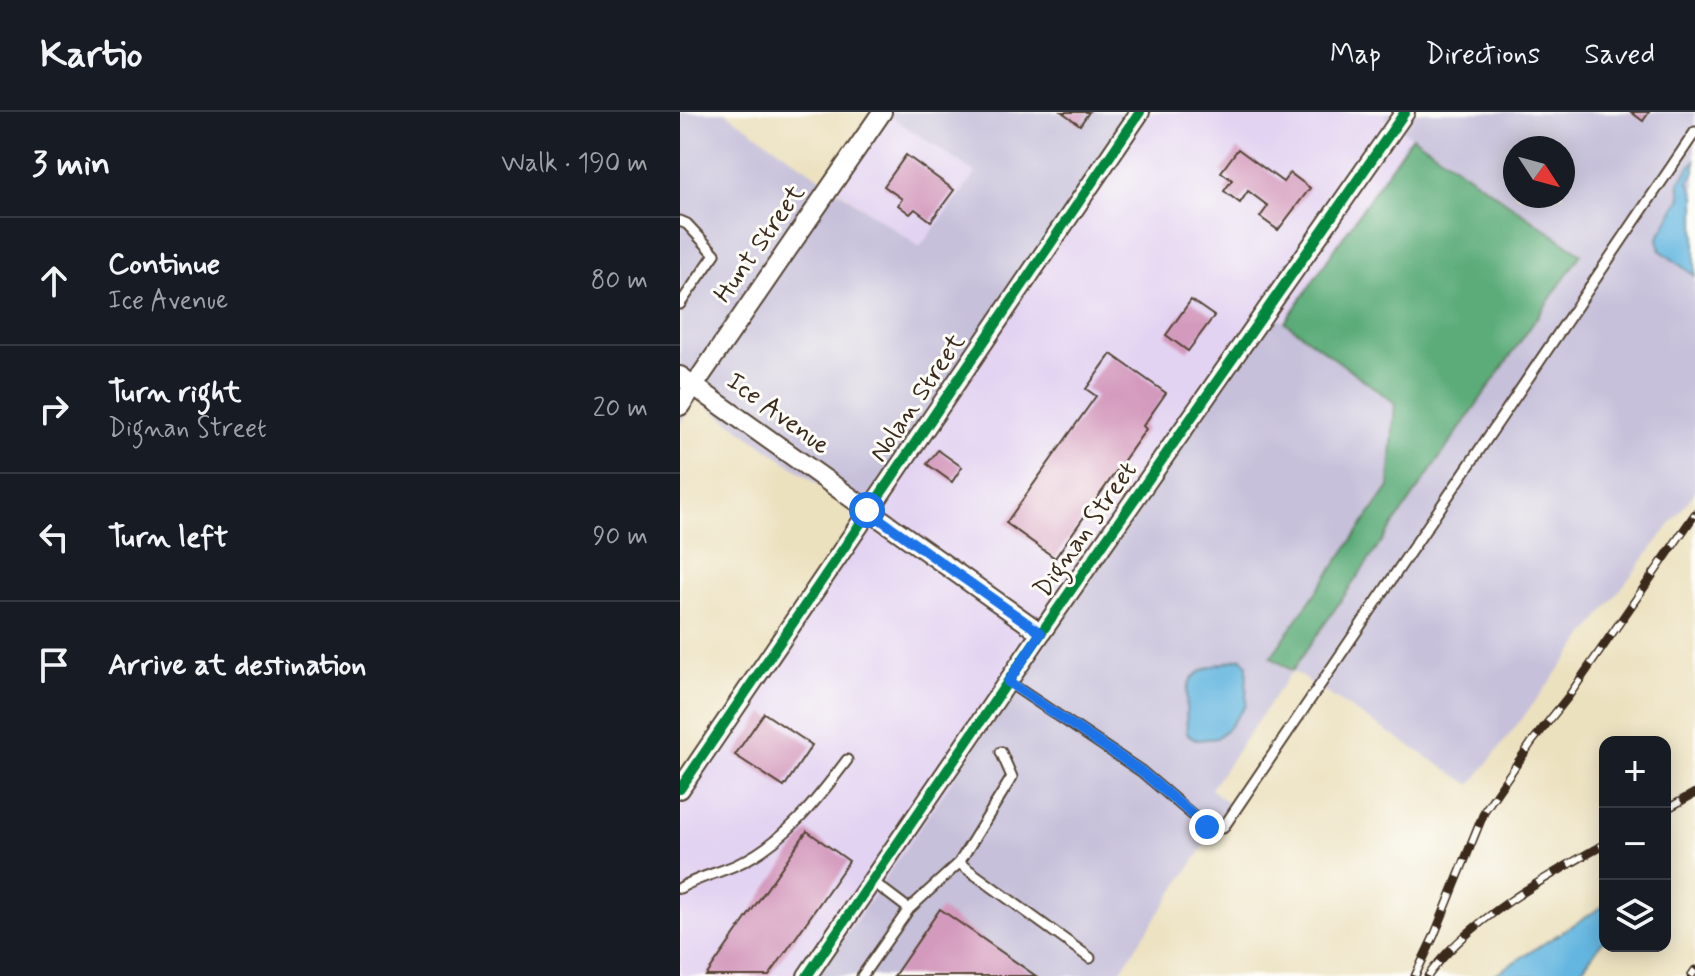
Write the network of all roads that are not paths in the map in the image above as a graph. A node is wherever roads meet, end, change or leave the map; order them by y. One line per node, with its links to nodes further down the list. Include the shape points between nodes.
1 (882, 112): 7 (street, Hunt Street)
2 (1140, 112): 9 (street, Nolan Street)
3 (1405, 112): 10 (street, Dignan Street)
4 (1695, 132): 11 (lane, via 1223,828 1207,827 1141,771)
5 (680, 221): 6 (lane, via 715,254)
6 (680, 304)
7 (687, 381): 8 (street, Hunt Street); 9 (street, Ice Avenue)
8 (680, 406)
9 (867, 510): 10 (street, Ice Avenue); 14 (street, Nolan Street)
10 (1041, 633): 11 (street, Dignan Street)
11 (1008, 682): 16 (street, Dignan Street)
12 (1001, 752): 15 (lane, via 1012,777)
13 (847, 760): 17 (lane, via 811,807 766,848)
14 (680, 789)
15 (959, 863): 18 (lane); 19 (lane)
16 (872, 881): 18 (lane); 20 (street, Dignan Street)
17 (680, 888)
18 (909, 909): 21 (lane)
19 (1090, 958)
20 (807, 976)
21 (862, 976)

